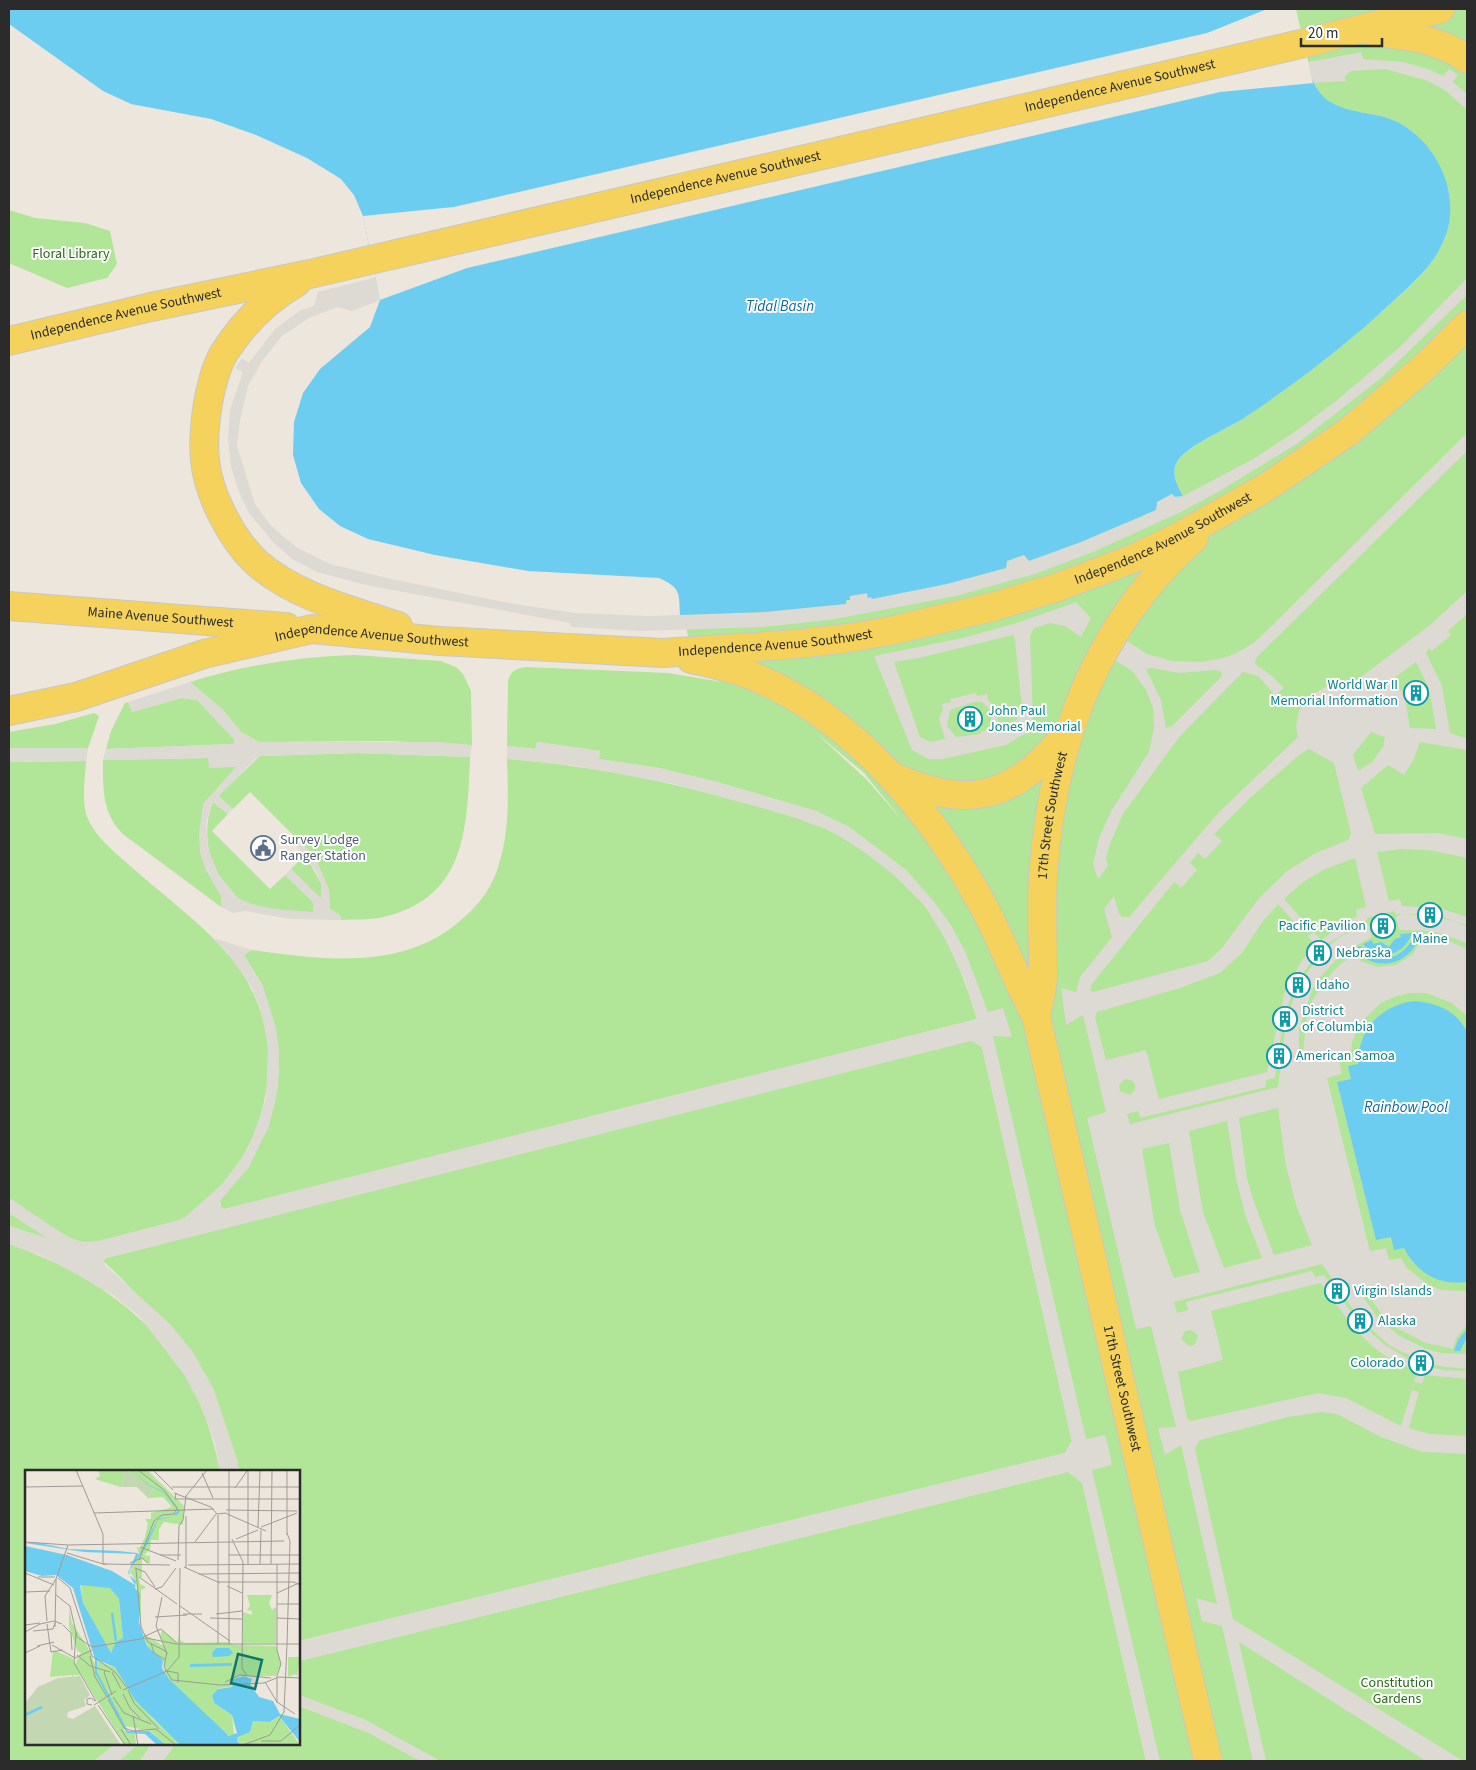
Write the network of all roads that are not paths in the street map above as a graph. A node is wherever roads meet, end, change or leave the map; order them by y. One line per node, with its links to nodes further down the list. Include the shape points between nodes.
1 (1440, 9): 2 (main road, Independence Avenue Southwest)
2 (1356, 31): 3 (main road, via 1420,39); 4 (main road, Independence Avenue Southwest)
3 (1467, 59)
4 (310, 274): 6 (main road, Independence Avenue Southwest); 10 (main road, via 264,304 223,354 210,395 205,433 205,462 211,484 219,506 242,547 258,564 322,600)
5 (1467, 325): 7 (main road, Independence Avenue Southwest, via 1422,370 1348,432)
6 (9, 341)
7 (1219, 516): 11 (main road, Independence Avenue Southwest, via 1132,559 1089,576 951,618 806,643); 13 (main road, 17th Street Southwest, via 1163,568 1123,618 1090,675)
8 (9, 606): 9 (main road, Maine Avenue Southwest)
9 (312, 629): 10 (main road, Independence Avenue Southwest); 12 (main road, Independence Avenue Southwest, via 204,654 84,694)
10 (440, 641): 11 (main road, Independence Avenue Southwest)
11 (663, 653): 14 (main road, 17th Street Southwest, via 749,675 782,690 836,725)
12 (9, 712)
13 (1070, 728): 14 (main road, via 1047,759 1032,772 990,792 976,795 936,792); 15 (main road, 17th Street Southwest, via 1053,790 1046,832 1043,976)
14 (890, 775): 15 (main road, 17th Street Southwest, via 936,831 980,900)
15 (1036, 1016): 16 (main road, 17th Street Southwest)
16 (1208, 1761)

